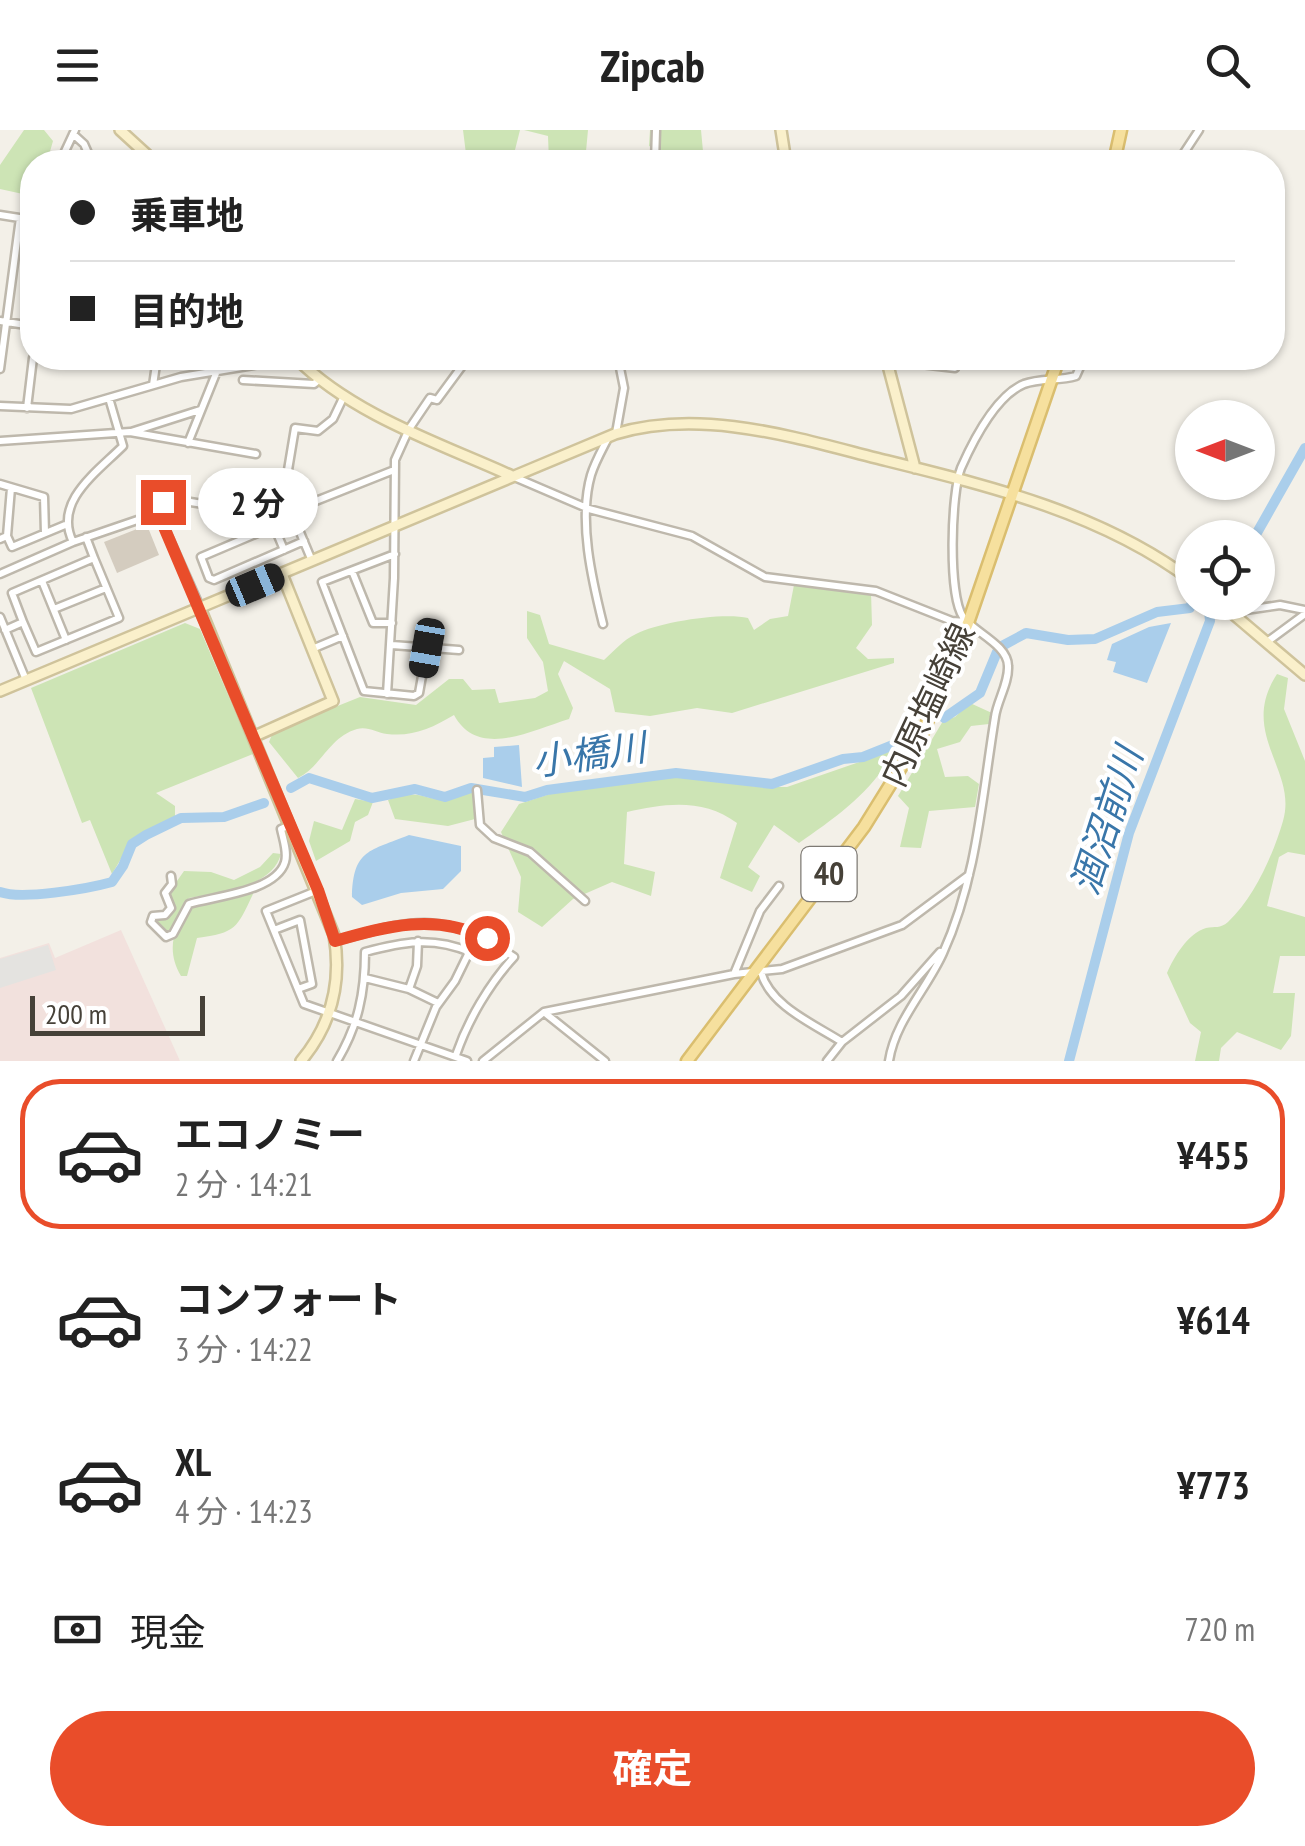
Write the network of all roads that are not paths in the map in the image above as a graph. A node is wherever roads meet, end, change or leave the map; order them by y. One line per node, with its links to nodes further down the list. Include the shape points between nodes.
1 (120, 130): 2 (street)
2 (142, 150)
3 (0, 215): 4 (street)
4 (20, 218): 5 (street)
5 (3, 322): 6 (street)
6 (0, 369)
7 (32, 370): 24 (street)
8 (155, 370): 20 (street)
9 (229, 370): 16 (street)
10 (309, 370): 18 (street)
11 (458, 370): 26 (street)
12 (620, 370): 29 (street, via 624,388)
13 (890, 370): 33 (street)
14 (1056, 370): 19 (main road, 内原塩崎線 / 40)
15 (1079, 370): 19 (street)
16 (218, 372): 20 (street); 25 (street)
17 (243, 380): 18 (street)
18 (320, 380): 21 (street)
19 (1052, 380): 36 (street, via 1023,384 1001,400); 39 (main road, 内原塩崎線 / 40)
20 (152, 386): 22 (street)
21 (344, 396): 26 (street); 41 (street, via 318,431 295,428 284,477)
22 (109, 398): 24 (street, via 71,409); 27 (street)
23 (0, 406): 24 (street)
24 (27, 408)
25 (201, 410): 28 (street); 31 (street)
26 (409, 429): 34 (street); 35 (street)
27 (119, 432): 28 (street); 30 (street); 44 (street, via 123,446 70,502)
28 (130, 432): 31 (street)
29 (612, 436): 33 (street, via 673,424 761,432); 35 (street); 40 (street, via 590,476)
30 (0, 441)
31 (188, 443): 32 (street)
32 (256, 454)
33 (915, 468): 36 (street)
34 (394, 470): 41 (street); 43 (street)
35 (512, 476): 40 (street); 43 (street)
36 (958, 479): 39 (street); 67 (street, via 954,590)
37 (0, 484): 38 (street)
38 (11, 488): 45 (street, via 44,497); 47 (street)
39 (1013, 492): 54 (street); 67 (main road, 内原塩崎線 / 40)
40 (588, 509): 67 (street, via 692,536 765,577 876,591); 69 (street)
41 (291, 511): 42 (street, via 278,516 178,500 163,502); 49 (street)
42 (155, 514): 46 (street); 61 (street)
43 (395, 525): 51 (street); 53 (street)
44 (64, 526): 45 (street); 48 (street)
45 (45, 533): 47 (street, via 12,547)
46 (86, 537): 48 (street); 52 (street)
47 (4, 538)
48 (73, 542): 56 (street)
49 (304, 542): 50 (street); 53 (street)
50 (284, 550): 50 (street, via 214,580 201,556 274,526)
51 (395, 554): 55 (street); 68 (street)
52 (94, 558): 58 (street); 59 (street)
53 (312, 561): 57 (street)
54 (1175, 569)
55 (352, 571): 68 (street, via 374,623); 71 (street, via 322,582)
56 (0, 574)
57 (282, 574): 61 (street); 76 (street)
58 (42, 580): 62 (street); 66 (street, via 12,593)
59 (106, 588): 62 (street); 72 (street, via 118,618)
60 (1275, 605): 63 (street)
61 (200, 608): 79 (street); 82 (street)
62 (54, 609): 72 (street)
63 (1305, 612): 73 (street)
64 (0, 616): 70 (street)
65 (1240, 620): 73 (street)
66 (23, 622): 70 (street); 72 (street, via 36,652)
67 (968, 622): 85 (street, via 1008,662); 96 (main road, 内原塩崎線 / 40, via 898,776)
68 (392, 624): 74 (street)
69 (603, 624)
70 (5, 630): 79 (street)
71 (343, 636): 76 (street); 81 (street, via 364,691)
72 (66, 640)
73 (1267, 642): 78 (street)
74 (392, 645): 75 (street); 81 (street)
75 (427, 648): 77 (street); 81 (street, via 418,693)
76 (312, 649): 82 (street, via 333,701)
77 (459, 650)
78 (1305, 675)
79 (26, 680): 80 (street)
80 (0, 691)
81 (387, 694)
82 (252, 736): 84 (street)
83 (477, 790): 89 (street, via 480,825 530,852)
84 (290, 825): 86 (street, via 281,829 282,868 261,884 189,904 166,938 150,922 171,908 165,893); 88 (street)
85 (969, 875): 94 (street); 96 (street, via 902,926)
86 (172, 876)
87 (779, 886): 97 (street, via 760,911)
88 (318, 890): 90 (street, via 266,912); 92 (street)
89 (585, 901)
90 (274, 930): 99 (street); 99 (street, via 300,920 312,984)
91 (478, 934): 92 (street, via 420,922); 95 (street); 107 (street, via 514,956 465,1029)
92 (335, 941): 102 (street)
93 (418, 941): 95 (street); 98 (street, via 365,952); 100 (street)
94 (947, 943): 105 (street, via 901,996); 116 (street)
95 (470, 952): 101 (street)
96 (757, 973): 97 (street); 105 (street, via 779,1001); 114 (main road, 内原塩崎線 / 40)
97 (734, 974): 103 (street)
98 (365, 978): 100 (street); 104 (street)
99 (298, 989): 102 (street, via 304,1004)
100 (409, 989): 101 (street)
101 (438, 1003): 106 (street)
102 (330, 1012): 104 (street); 108 (street)
103 (544, 1012): 112 (street); 113 (street)
104 (357, 1021): 106 (street); 109 (street)
105 (842, 1042): 115 (street)
106 (422, 1043): 107 (street); 110 (street)
107 (456, 1055): 111 (street)
108 (301, 1061)
109 (337, 1061)
110 (414, 1061)
111 (467, 1061)
112 (483, 1061)
113 (605, 1061)
114 (687, 1061)
115 (828, 1061)
116 (889, 1061)

